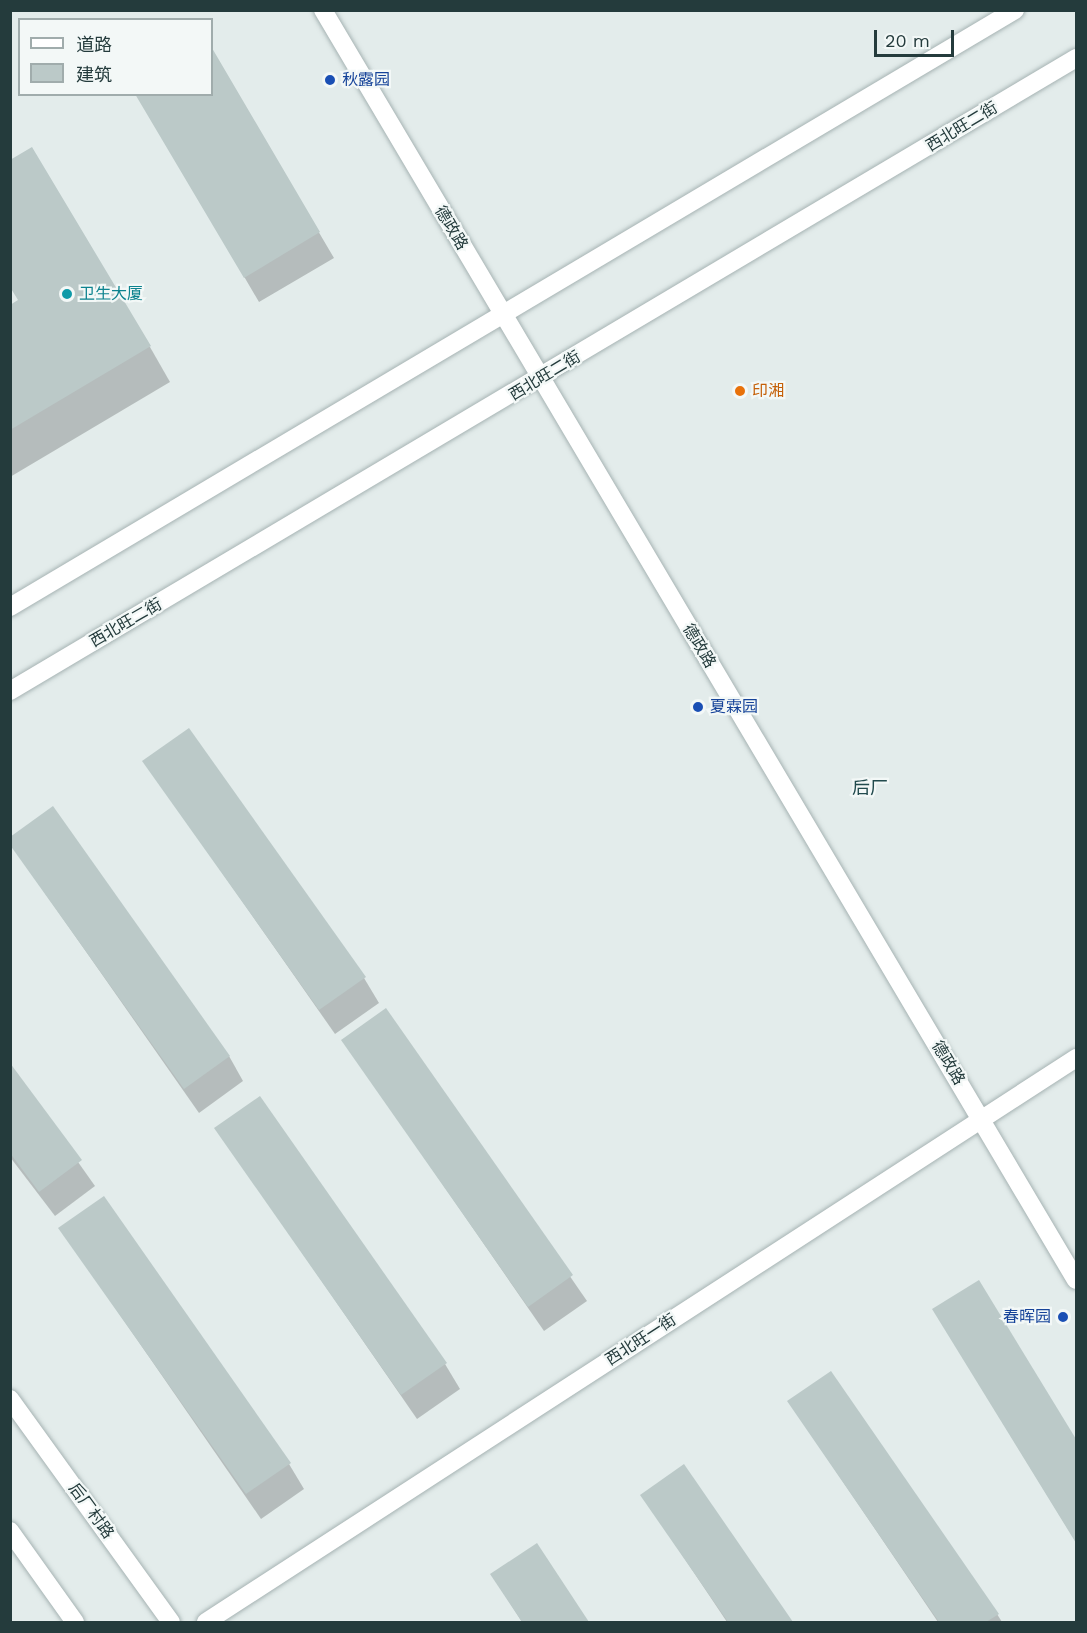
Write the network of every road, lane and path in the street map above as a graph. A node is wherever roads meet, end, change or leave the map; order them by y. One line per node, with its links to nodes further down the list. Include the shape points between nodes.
1 (323, 10): 4 (street, 德政路)
2 (1016, 10): 4 (street)
3 (1077, 58): 5 (street, 西北旺二街)
4 (502, 314): 5 (street, 德政路); 6 (street)
5 (540, 379): 7 (street, 西北旺二街); 9 (street, 德政路)
6 (10, 607)
7 (10, 691)
8 (1077, 1058): 9 (street, 西北旺一街)
9 (982, 1119): 10 (street, 德政路); 15 (street, 西北旺一街)
10 (1077, 1280)
11 (10, 1400): 14 (street, 后厂村路)
12 (10, 1531): 13 (street)
13 (75, 1623)
14 (171, 1623)
15 (206, 1623)

